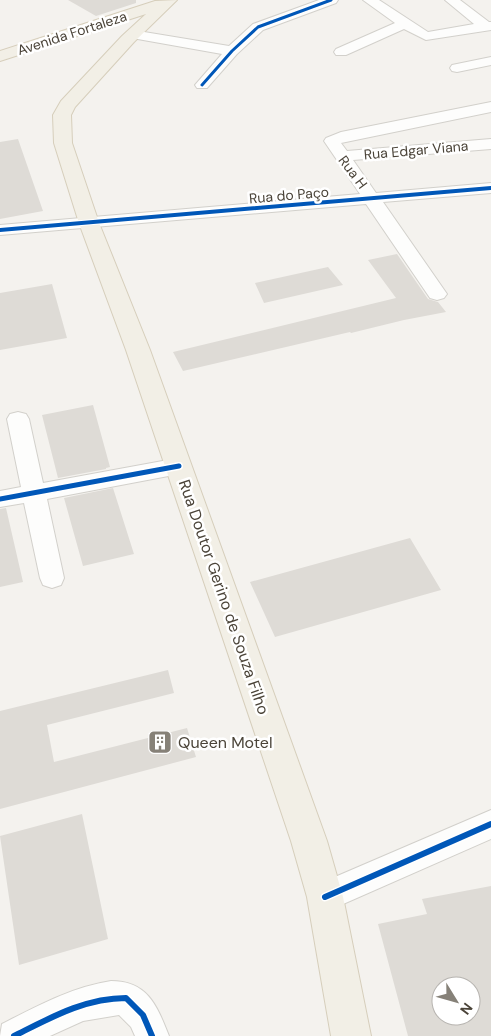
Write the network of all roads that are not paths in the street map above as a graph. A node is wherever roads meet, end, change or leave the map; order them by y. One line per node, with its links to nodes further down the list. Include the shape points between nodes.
1 (331, 0): 8 (street, via 258,26)
2 (370, 0): 5 (street)
3 (169, 1): 6 (main road, Rua Doutor Gerino de Souza Filho); 6 (main road, Avenida Fortaleza)
4 (458, 1): 7 (street)
5 (405, 24): 7 (street, via 421,34 432,36); 9 (street)
6 (131, 25): 8 (street); 10 (main road, Avenida Fortaleza); 19 (main road, Rua Doutor Gerino de Souza Filho, via 62,115 63,142)
7 (489, 27)
8 (232, 51): 13 (street)
9 (341, 52)
10 (0, 56)
11 (491, 61): 12 (street)
12 (457, 68)
13 (202, 85)
14 (491, 107): 16 (street, via 340,137 334,140)
15 (491, 144): 16 (street, Rua Edgar Viana)
16 (336, 150): 18 (street, Rua H)
17 (491, 188): 18 (street, Rua do Paço)
18 (373, 199): 19 (street, Rua do Paço); 21 (street, Rua H)
19 (90, 224): 20 (street, Rua do Paço); 23 (main road, Rua Doutor Gerino de Souza Filho)
20 (0, 230)
21 (437, 294)
22 (18, 419): 24 (street)
23 (178, 466): 24 (street); 28 (main road, Rua Doutor Gerino de Souza Filho, via 309,841)
24 (32, 492): 25 (street); 26 (street)
25 (0, 499)
26 (52, 578)
27 (491, 824): 28 (street)
28 (325, 897): 31 (main road, Rua Doutor Gerino de Souza Filho)
29 (14, 1036): 30 (street, via 76,1007 111,997 126,998 143,1015)
30 (152, 1036)
31 (351, 1036)

